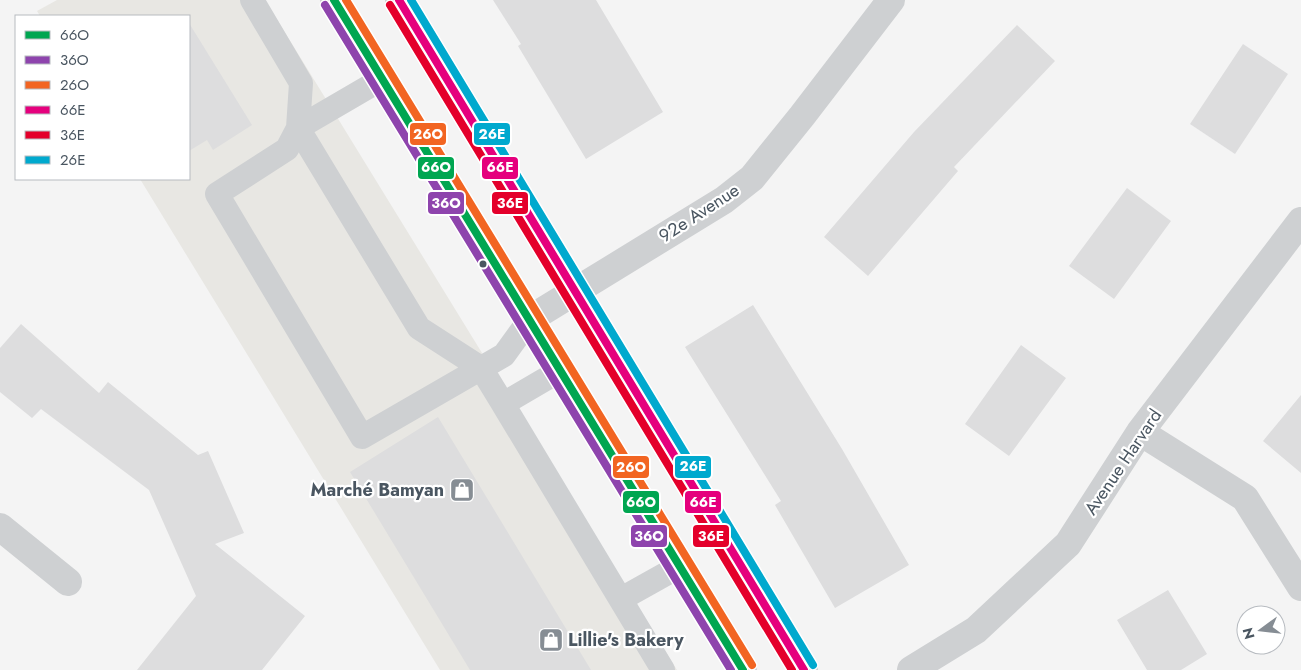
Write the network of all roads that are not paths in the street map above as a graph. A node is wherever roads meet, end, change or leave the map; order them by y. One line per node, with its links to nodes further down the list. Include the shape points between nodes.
1 (252, 0): 6 (lane, via 301,82)
2 (334, 0): 5 (street)
3 (398, 0): 8 (street)
4 (891, 0): 8 (street, 92e Avenue, via 752,178 724,200)
5 (382, 79): 6 (lane); 9 (street)
6 (298, 128): 10 (lane, via 419,328); 10 (lane, via 287,149 217,194 362,438)
7 (1301, 220): 13 (street, Avenue Harvard)
8 (575, 292): 9 (street, 92e Avenue); 21 (street)
9 (530, 319): 10 (lane, via 504,355); 11 (street)
10 (481, 368): 12 (lane)
11 (561, 370): 12 (lane); 15 (street)
12 (503, 404): 18 (lane)
13 (1140, 432): 17 (street, via 1246,498); 22 (street, Avenue Harvard, via 1068,544 976,630)
14 (0, 527): 16 (street)
15 (680, 566): 18 (lane); 20 (street)
16 (68, 582)
17 (1301, 587)
18 (621, 599): 19 (lane)
19 (664, 670)
20 (743, 670)
21 (804, 670)
22 (911, 670)

